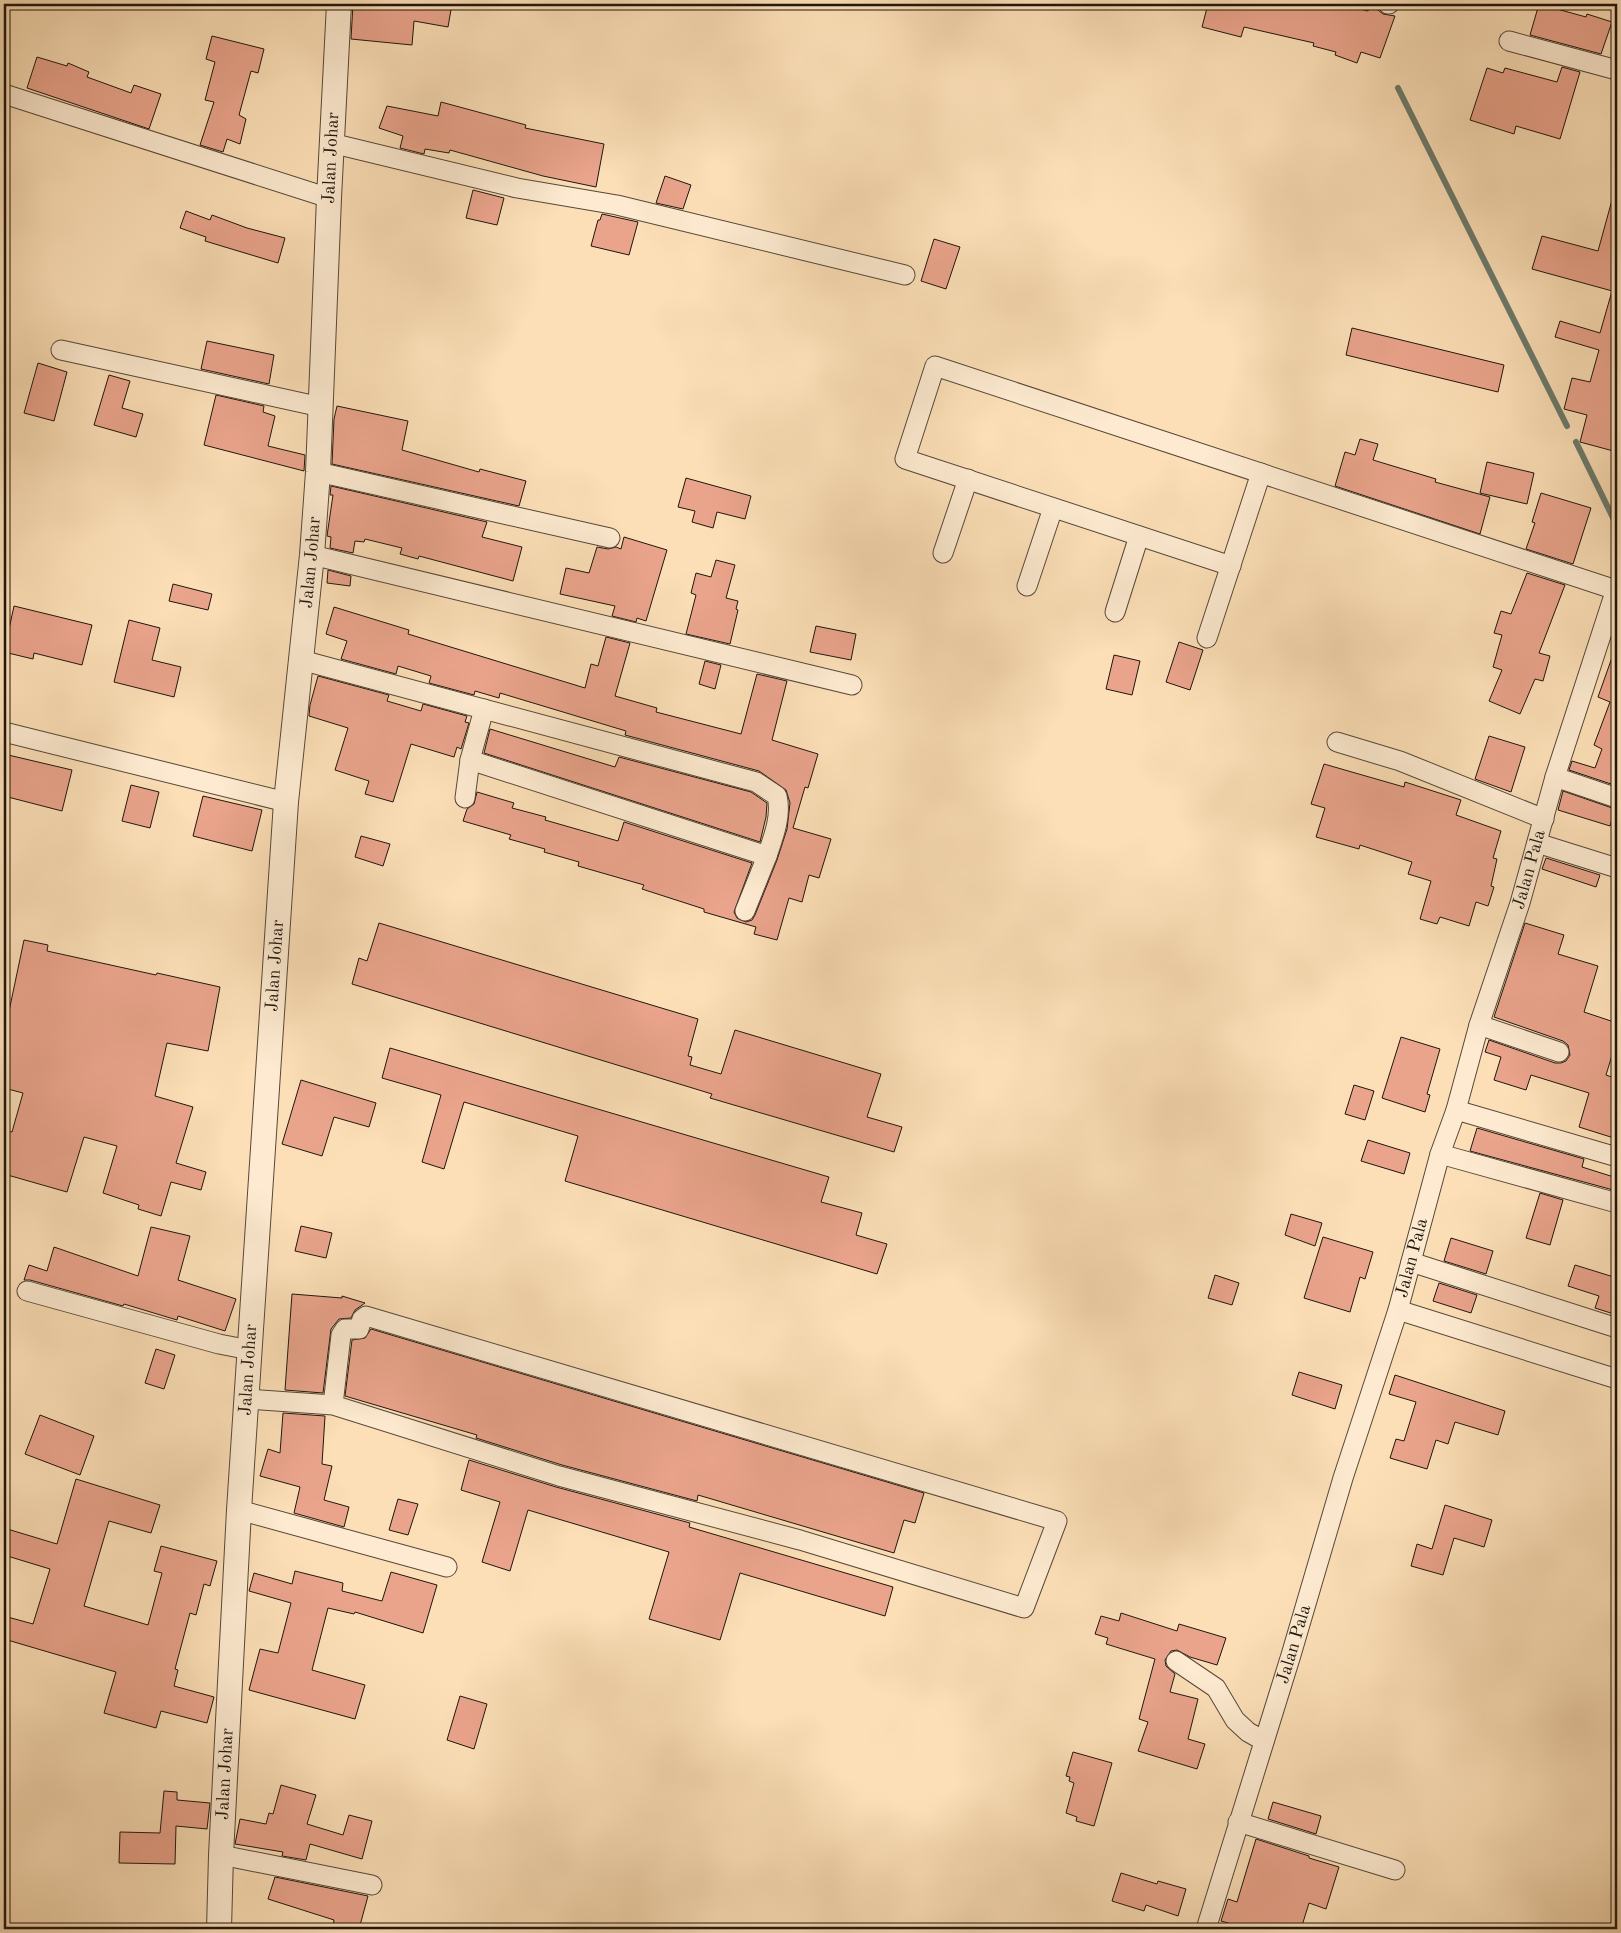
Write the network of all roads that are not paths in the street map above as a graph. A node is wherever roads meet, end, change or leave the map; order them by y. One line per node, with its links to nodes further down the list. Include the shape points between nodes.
1 (339, 4): 5 (street, Jalan Johar)
2 (1509, 41): 3 (street)
3 (1617, 70)
4 (4, 94): 6 (street)
5 (331, 143): 6 (street, Jalan Johar); 7 (street, via 517,188 616,205)
6 (329, 198): 9 (street, Jalan Johar)
7 (905, 275)
8 (62, 350): 9 (street)
9 (321, 407): 10 (street, Jalan Johar)
10 (318, 472): 15 (street); 17 (street, Jalan Johar)
11 (1262, 473): 12 (street, via 935,366 905,459); 18 (street); 20 (street)
12 (968, 479): 13 (street); 16 (street)
13 (1053, 508): 14 (street); 19 (street)
14 (1139, 536): 18 (street); 21 (street)
15 (610, 538)
16 (943, 553)
17 (312, 555): 23 (street, Jalan Johar); 24 (street)
18 (1231, 566): 22 (street)
19 (1027, 586)
20 (1617, 588): 29 (street, Jalan Pala)
21 (1115, 612)
22 (1208, 638)
23 (302, 660): 25 (street); 32 (street, Jalan Johar)
24 (852, 684)
25 (484, 709): 28 (street); 35 (street, via 756,782 774,792 779,802 776,830)
26 (4, 732): 32 (street)
27 (1337, 742): 33 (street, via 1400,761)
28 (470, 760): 30 (street); 35 (street)
29 (1555, 778): 31 (street); 33 (street, Jalan Pala)
30 (465, 798)
31 (1617, 798)
32 (286, 802): 48 (street, Jalan Johar)
33 (1544, 819): 34 (street, Jalan Pala)
34 (1537, 843): 36 (street); 38 (street, Jalan Pala)
35 (767, 856): 37 (street)
36 (1617, 868)
37 (745, 911)
38 (1479, 1025): 39 (street); 40 (street, Jalan Pala)
39 (1559, 1052)
40 (1456, 1110): 41 (street, Jalan Pala); 42 (street)
41 (1440, 1154): 43 (street); 44 (street, Jalan Pala)
42 (1617, 1157)
43 (1617, 1203)
44 (1411, 1262): 46 (street, Jalan Pala); 47 (street)
45 (28, 1292): 48 (street)
46 (1398, 1310): 49 (street); 55 (street, Jalan Pala)
47 (1617, 1328)
48 (250, 1350): 50 (street, Jalan Johar)
49 (1617, 1379)
50 (247, 1399): 51 (street); 52 (street, Jalan Johar)
51 (333, 1405): 51 (street, via 559,1476 1024,1608 1057,1521 366,1316 359,1329 345,1329 342,1335)
52 (239, 1510): 53 (street); 57 (street, Jalan Johar)
53 (447, 1567)
54 (1176, 1661): 55 (street, via 1216,1688 1235,1720)
55 (1264, 1741): 56 (street, Jalan Pala)
56 (1238, 1822): 58 (street); 61 (street, Jalan Pala)
57 (221, 1855): 59 (street); 60 (street, Jalan Johar)
58 (1395, 1870)
59 (372, 1885)
60 (219, 1929)
61 (1206, 1929)

